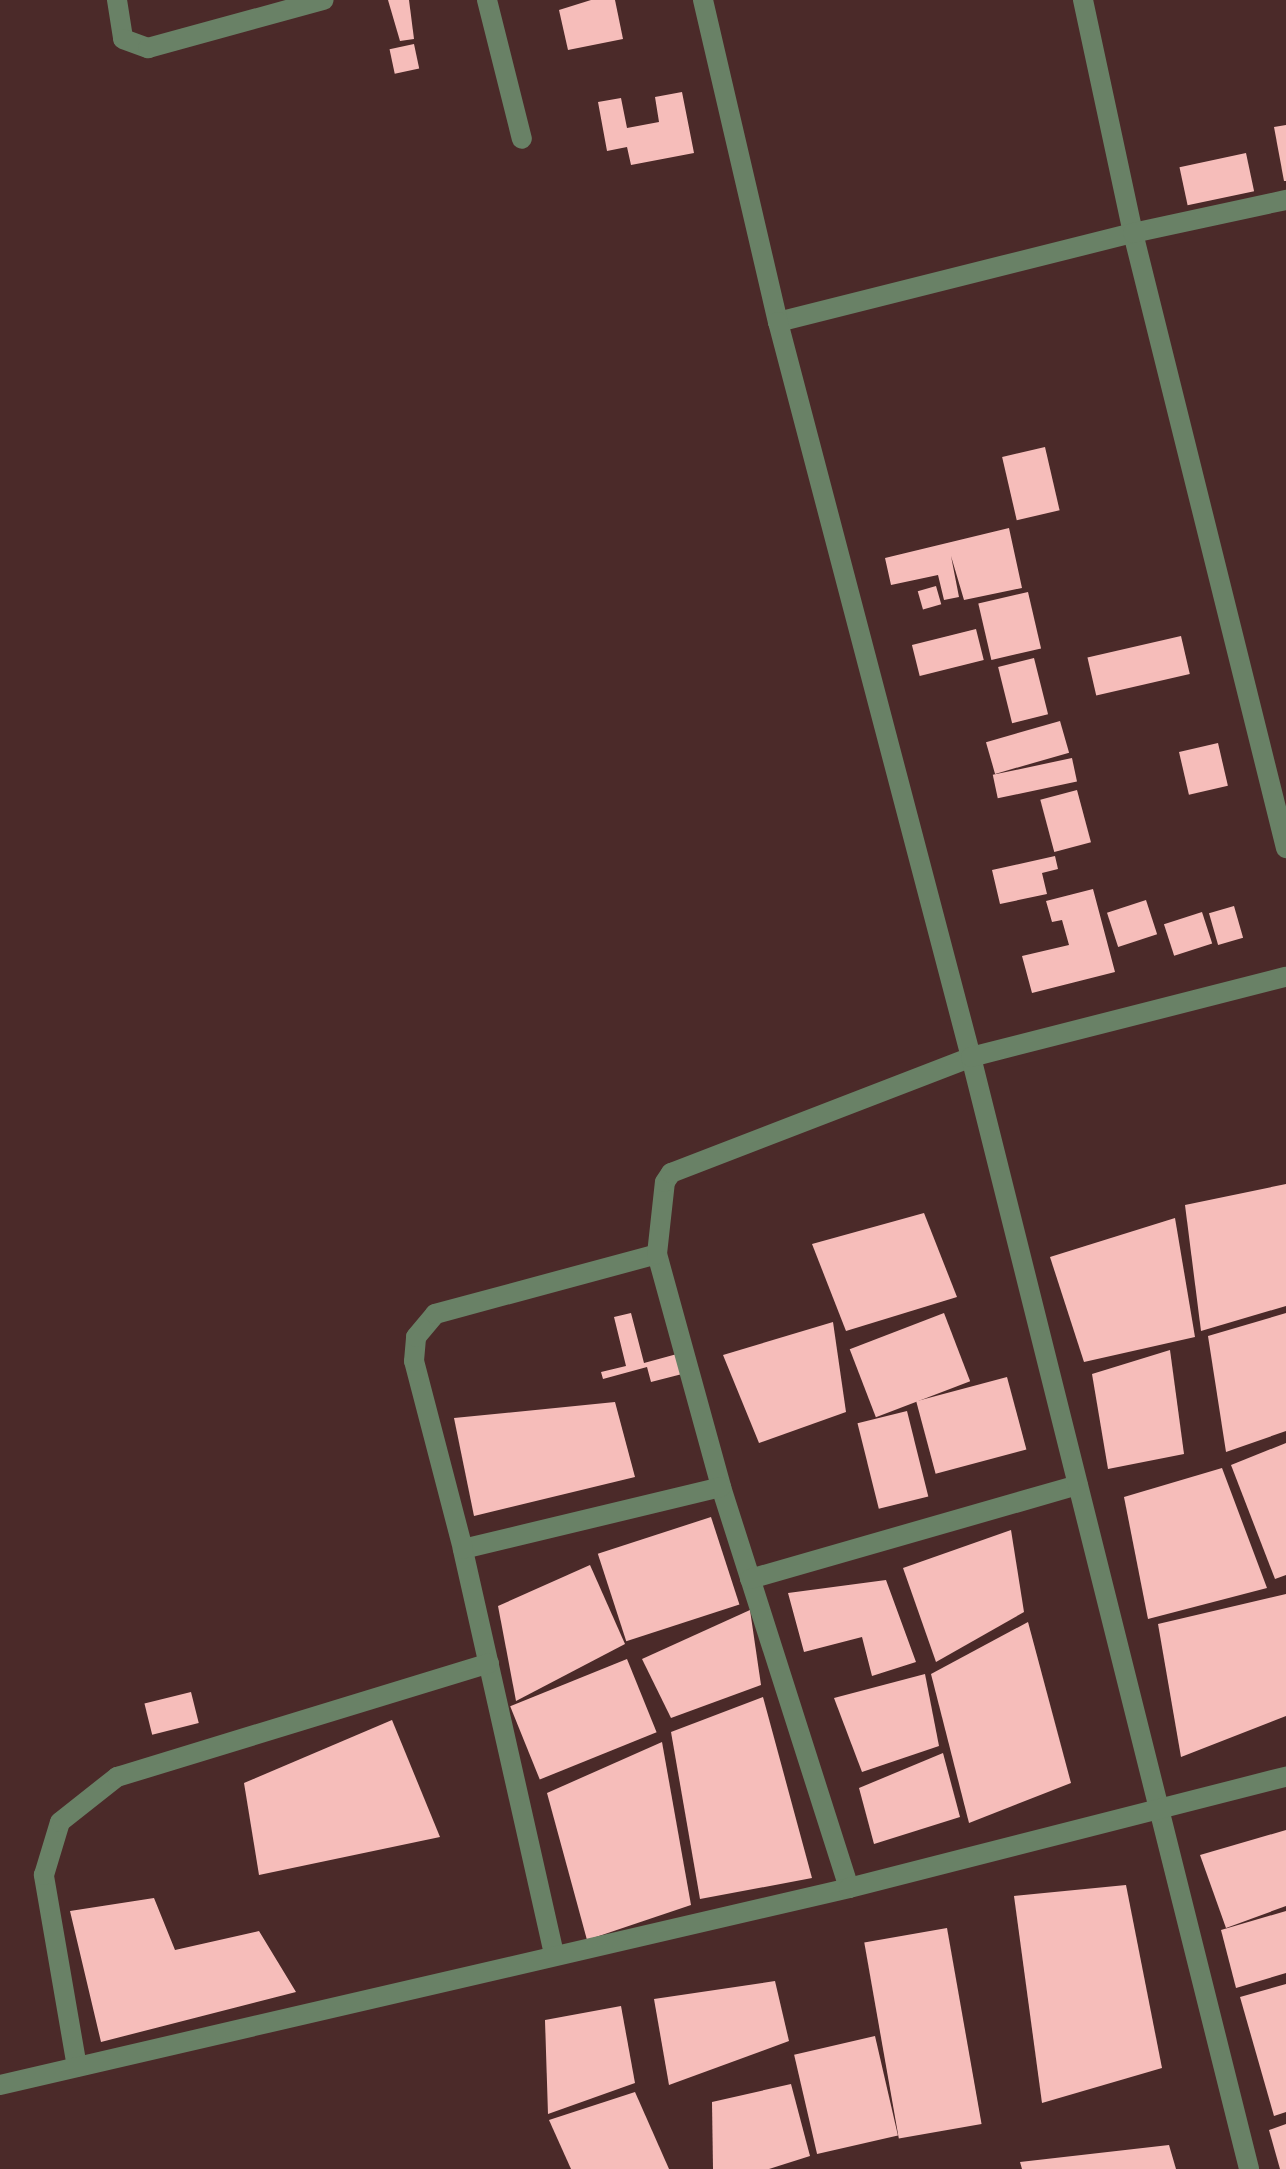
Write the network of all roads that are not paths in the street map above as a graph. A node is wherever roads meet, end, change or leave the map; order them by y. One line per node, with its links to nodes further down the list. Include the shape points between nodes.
1 (117, 0): 2 (street, via 123,39 148,48)
2 (324, 0)
3 (487, 0): 6 (street)
4 (703, 0): 9 (street)
5 (1083, 0): 8 (street)
6 (522, 138)
7 (1286, 200): 8 (street)
8 (1133, 233): 9 (street); 10 (street)
9 (778, 322): 12 (street)
10 (1286, 848)
11 (1286, 977): 12 (street)
12 (971, 1057): 13 (street, via 671,1173); 14 (street)
13 (657, 1254): 15 (street); 16 (street, via 435,1314 416,1338 414,1361)
14 (1078, 1485): 17 (street); 20 (street)
15 (721, 1487): 16 (street); 17 (street)
16 (463, 1549): 18 (street)
17 (750, 1578): 21 (street)
18 (489, 1663): 22 (street); 23 (street, via 117,1778 60,1822 44,1875)
19 (1286, 1777): 20 (street)
20 (1159, 1810): 21 (street); 25 (street)
21 (848, 1888): 22 (street)
22 (554, 1954): 23 (street)
23 (77, 2067): 24 (street)
24 (0, 2086)
25 (1249, 2169)

